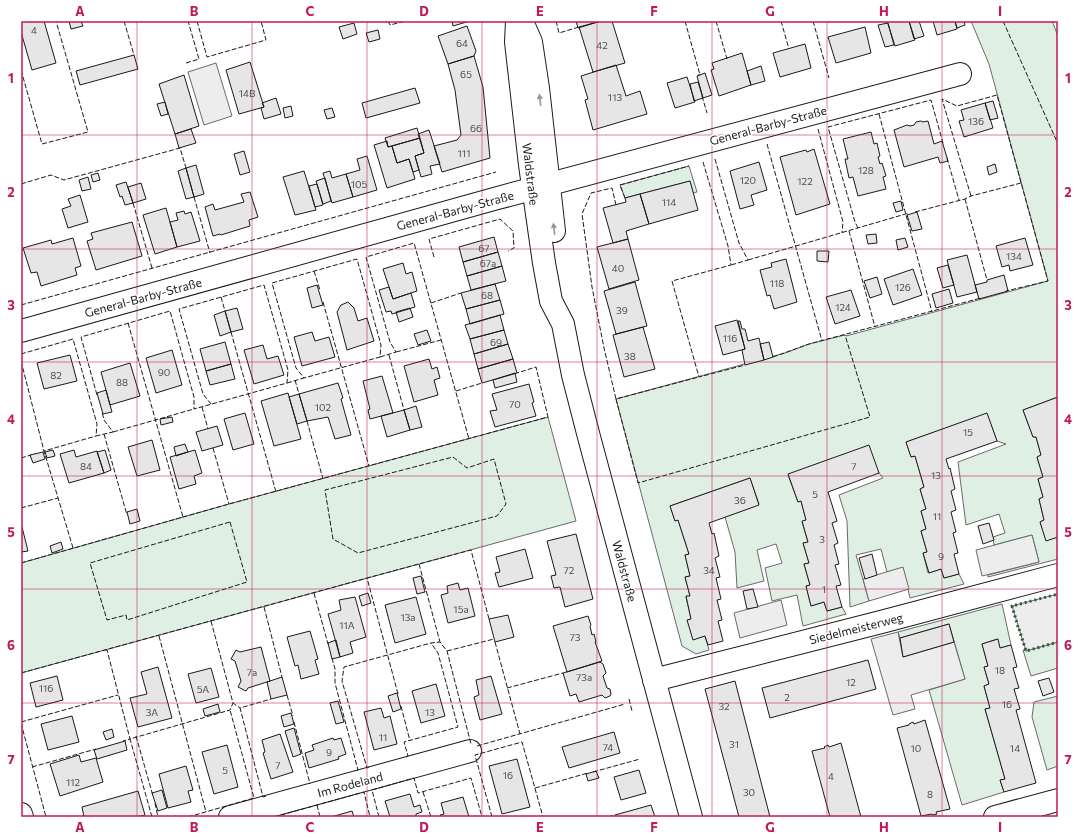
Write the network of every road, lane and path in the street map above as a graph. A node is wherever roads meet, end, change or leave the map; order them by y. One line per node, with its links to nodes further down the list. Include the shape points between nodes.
1 (517, 21): 4 (street, Waldstraße, via 516,42)
2 (522, 21): 4 (street, Waldstraße, one-way to 2, via 537,80 531,42)
3 (960, 74): 4 (street, General-Barby-Straße)
4 (541, 186): 5 (street, General-Barby-Straße); 7 (street, Waldstraße, via 564,300 563,324 573,375)
5 (21, 331)
6 (1058, 575): 7 (street, Siedelmeisterweg)
7 (654, 680): 13 (street, Waldstraße)
8 (470, 751): 12 (street, Im Rodeland)
9 (1058, 800): 14 (street)
10 (21, 814): 11 (street)
11 (22, 817)
12 (230, 817)
13 (691, 817)
14 (995, 817)

